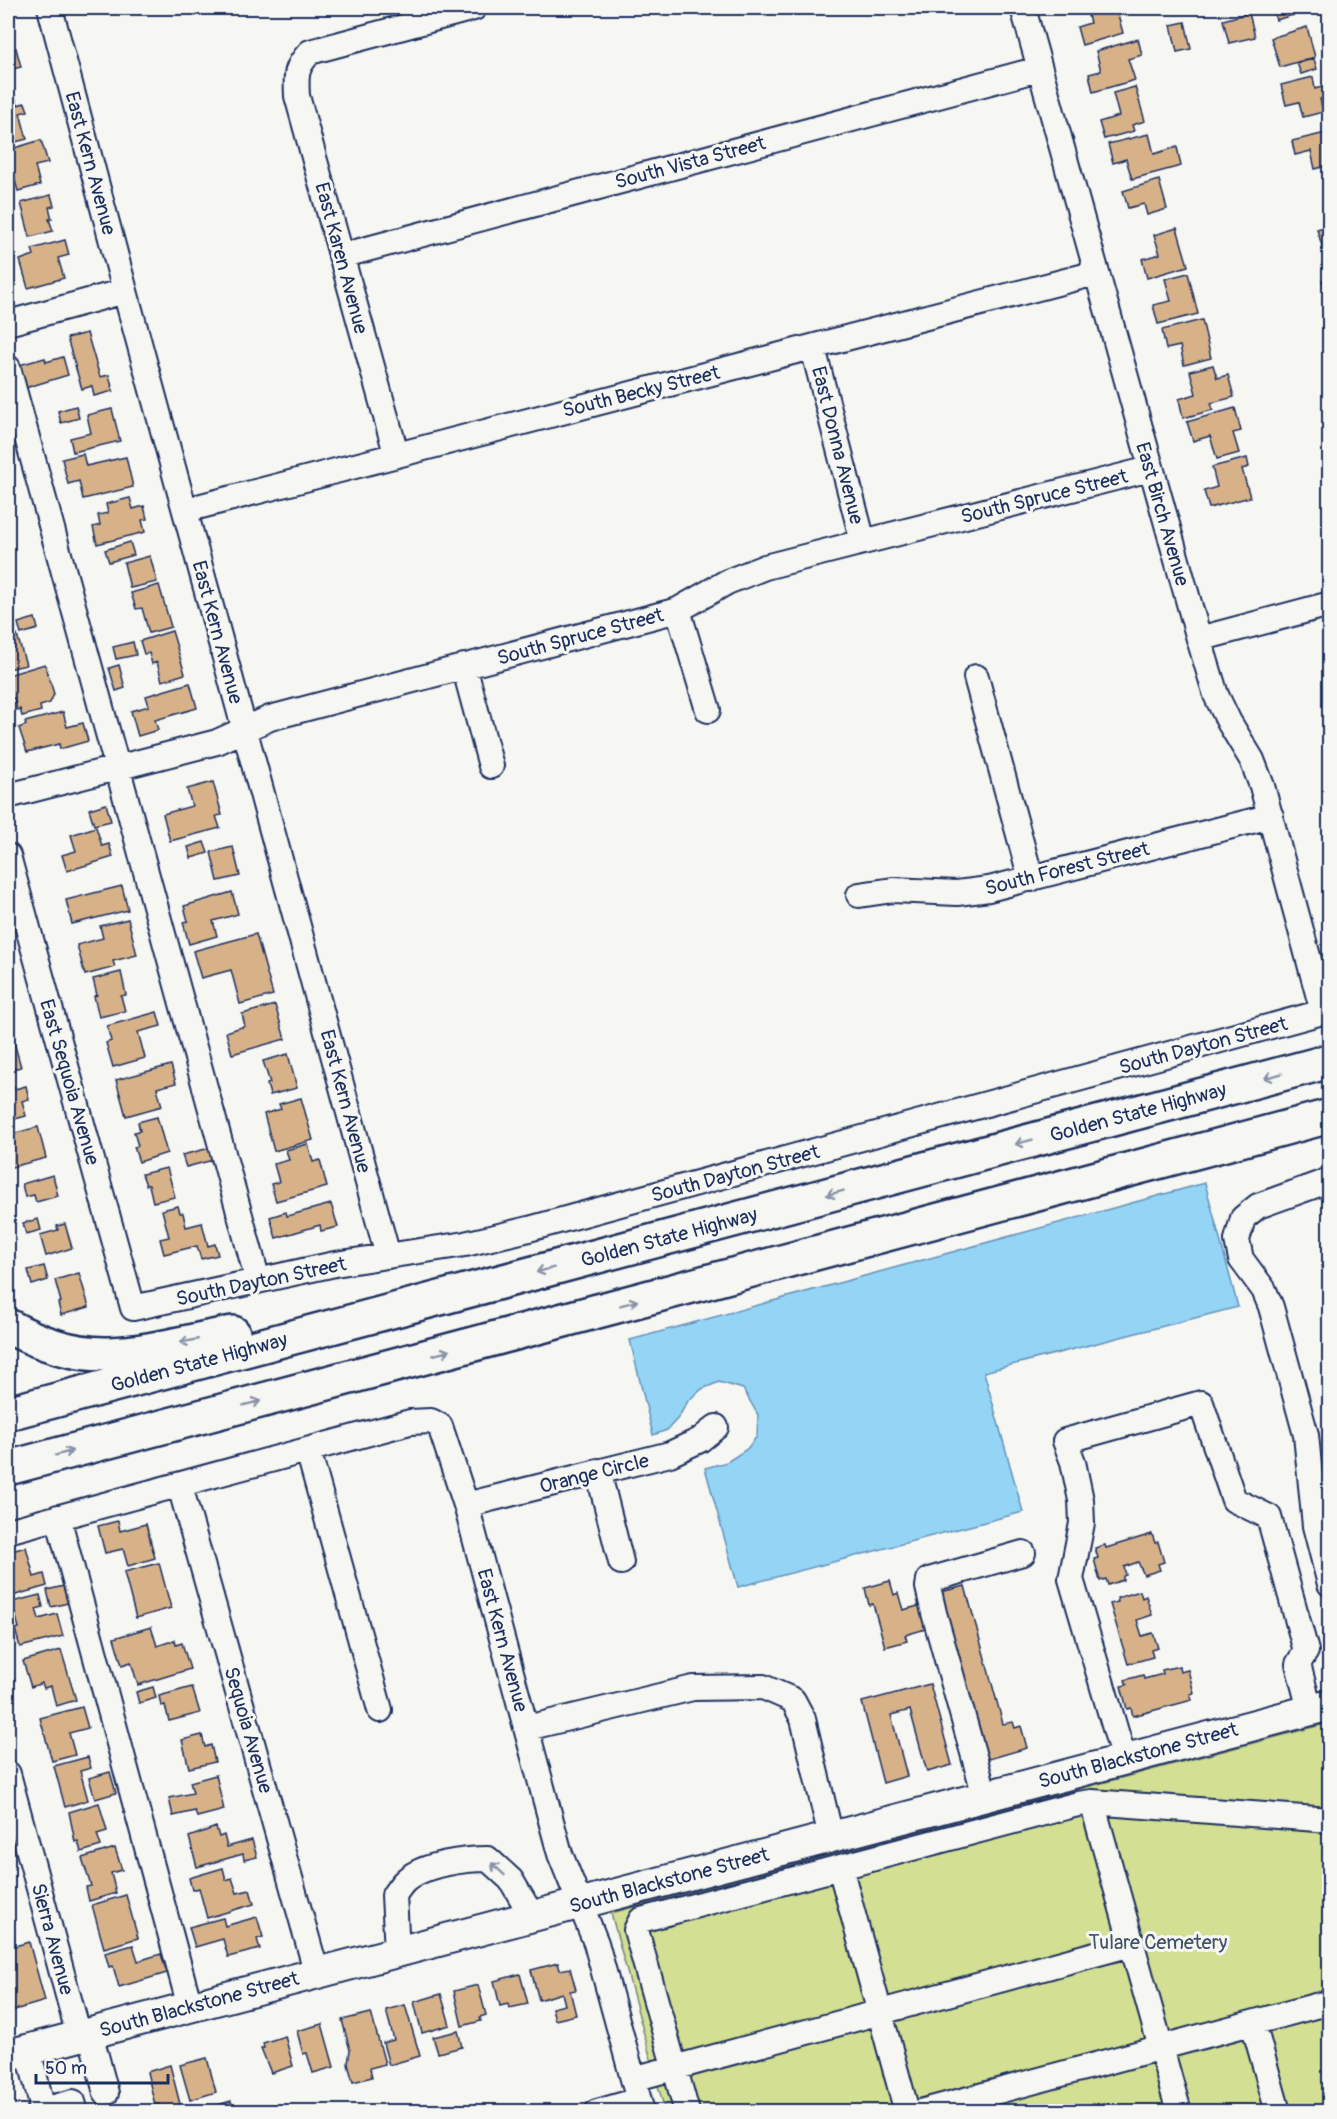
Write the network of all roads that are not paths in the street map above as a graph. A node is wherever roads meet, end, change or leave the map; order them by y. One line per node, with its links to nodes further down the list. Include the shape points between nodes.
1 (50, 8): 7 (street, East Kern Avenue)
2 (474, 8): 5 (street, East Karen Avenue, via 290,59)
3 (1023, 8): 4 (street, East Birch Avenue)
4 (1039, 69): 5 (street, South Vista Street); 6 (street, East Birch Avenue)
5 (341, 256): 11 (street, East Karen Avenue)
6 (1096, 273): 9 (street, South Becky Street); 12 (street, East Birch Avenue)
7 (125, 291): 8 (street); 13 (street, East Kern Avenue)
8 (8, 323)
9 (813, 348): 11 (street, South Becky Street); 14 (street, East Donna Avenue)
10 (8, 368): 23 (street)
11 (396, 453): 13 (street, South Becky Street)
12 (1150, 469): 14 (street, South Spruce Street); 17 (street, East Birch Avenue)
13 (186, 510): 21 (street, East Kern Avenue)
14 (863, 542): 16 (street, South Spruce Street, via 756,571)
15 (1329, 604): 17 (street)
16 (678, 610): 18 (street, South Spruce Street); 20 (street)
17 (1199, 639): 25 (street, East Birch Avenue, via 1216,695 1252,760)
18 (464, 666): 21 (street, South Spruce Street); 22 (street)
19 (976, 677): 27 (street)
20 (708, 710)
21 (244, 728): 23 (street, South Spruce Street, via 217,742); 33 (street, East Kern Avenue)
22 (491, 766)
23 (117, 768): 24 (street, South Spruce Street); 34 (street)
24 (8, 796)
25 (1271, 816): 27 (street, South Forest Street); 29 (street, East Birch Avenue)
26 (8, 856): 35 (street, East Sequoia Avenue)
27 (1031, 879): 28 (street, South Forest Street, via 957,893 893,890)
28 (859, 895)
29 (1326, 1011): 33 (street, South Dayton Street, via 529,1229)
30 (1329, 1061): 36 (highway, Golden State Highway, one-way to 36)
31 (1329, 1116): 41 (highway, one-way to 31)
32 (1329, 1180): 49 (street, via 1258,1206 1243,1218 1237,1240 1241,1259 1264,1290 1271,1307 1306,1435 1315,1526)
33 (388, 1256): 34 (street, South Dayton Street)
34 (258, 1281): 35 (street, South Dayton Street)
35 (133, 1308)
36 (351, 1322): 37 (highway, one-way to 37, via 268,1326 109,1354 42,1343); 38 (highway, Golden State Highway)
37 (8, 1326)
38 (8, 1413)
39 (716, 1427): 42 (street, Orange Circle, via 700,1440 670,1454)
40 (308, 1450): 43 (street, East Kern Avenue); 44 (street, East Kern Avenue, via 411,1422 431,1421 443,1432); 51 (street)
41 (8, 1468)
42 (598, 1471): 44 (street, Orange Circle); 48 (street)
43 (180, 1486): 45 (street); 64 (street, Sequoia Avenue)
44 (466, 1505): 52 (street, East Kern Avenue)
45 (58, 1517): 46 (street); 66 (street)
46 (8, 1531)
47 (1023, 1552): 55 (street, via 929,1580 934,1613)
48 (621, 1562)
49 (1329, 1584)
50 (1320, 1707): 53 (main road, South Blackstone Street); 53 (street, via 1298,1664 1306,1651 1269,1517 1234,1500 1201,1403 1065,1441 1081,1500 1082,1523 1071,1579)
51 (380, 1710)
52 (527, 1728): 58 (street, via 693,1688 763,1687 793,1700 803,1719); 60 (street, East Kern Avenue, via 560,1854)
53 (1124, 1759): 55 (main road, South Blackstone Street)
54 (8, 1774): 69 (street, Sierra Avenue)
55 (985, 1796): 58 (main road, South Blackstone Street)
56 (1092, 1802): 57 (street); 59 (street); 62 (street)
57 (1329, 1820)
58 (831, 1837): 60 (main road, South Blackstone Street)
59 (840, 1867): 67 (street); 72 (street, via 641,1920 636,1930)
60 (579, 1904): 61 (main road, South Blackstone Street); 74 (street, East Kern Avenue, via 596,1943)
61 (532, 1916): 63 (main road, South Blackstone Street); 63 (street, one-way to 63, via 511,1880 488,1859 467,1859 421,1871 405,1880 394,1895)
62 (1132, 1944): 67 (street); 70 (street)
63 (397, 1952): 64 (main road, South Blackstone Street)
64 (317, 1974): 66 (main road, South Blackstone Street)
65 (1329, 2002): 68 (street)
66 (190, 2007): 69 (main road, South Blackstone Street)
67 (880, 2012): 72 (street); 79 (street)
68 (1253, 2023): 70 (street); 82 (street)
69 (85, 2034): 71 (main road, South Blackstone Street); 73 (street, Sierra Avenue)
70 (1161, 2047): 80 (street); 81 (street)
71 (18, 2052): 75 (street)
72 (676, 2068): 74 (street); 78 (street)
73 (106, 2093)
74 (638, 2097): 77 (street)
75 (41, 2111): 76 (street, via 74,2102)
76 (76, 2112)
77 (597, 2112)
78 (687, 2112)
79 (907, 2112)
80 (920, 2112)
81 (1179, 2112)
82 (1278, 2112)

